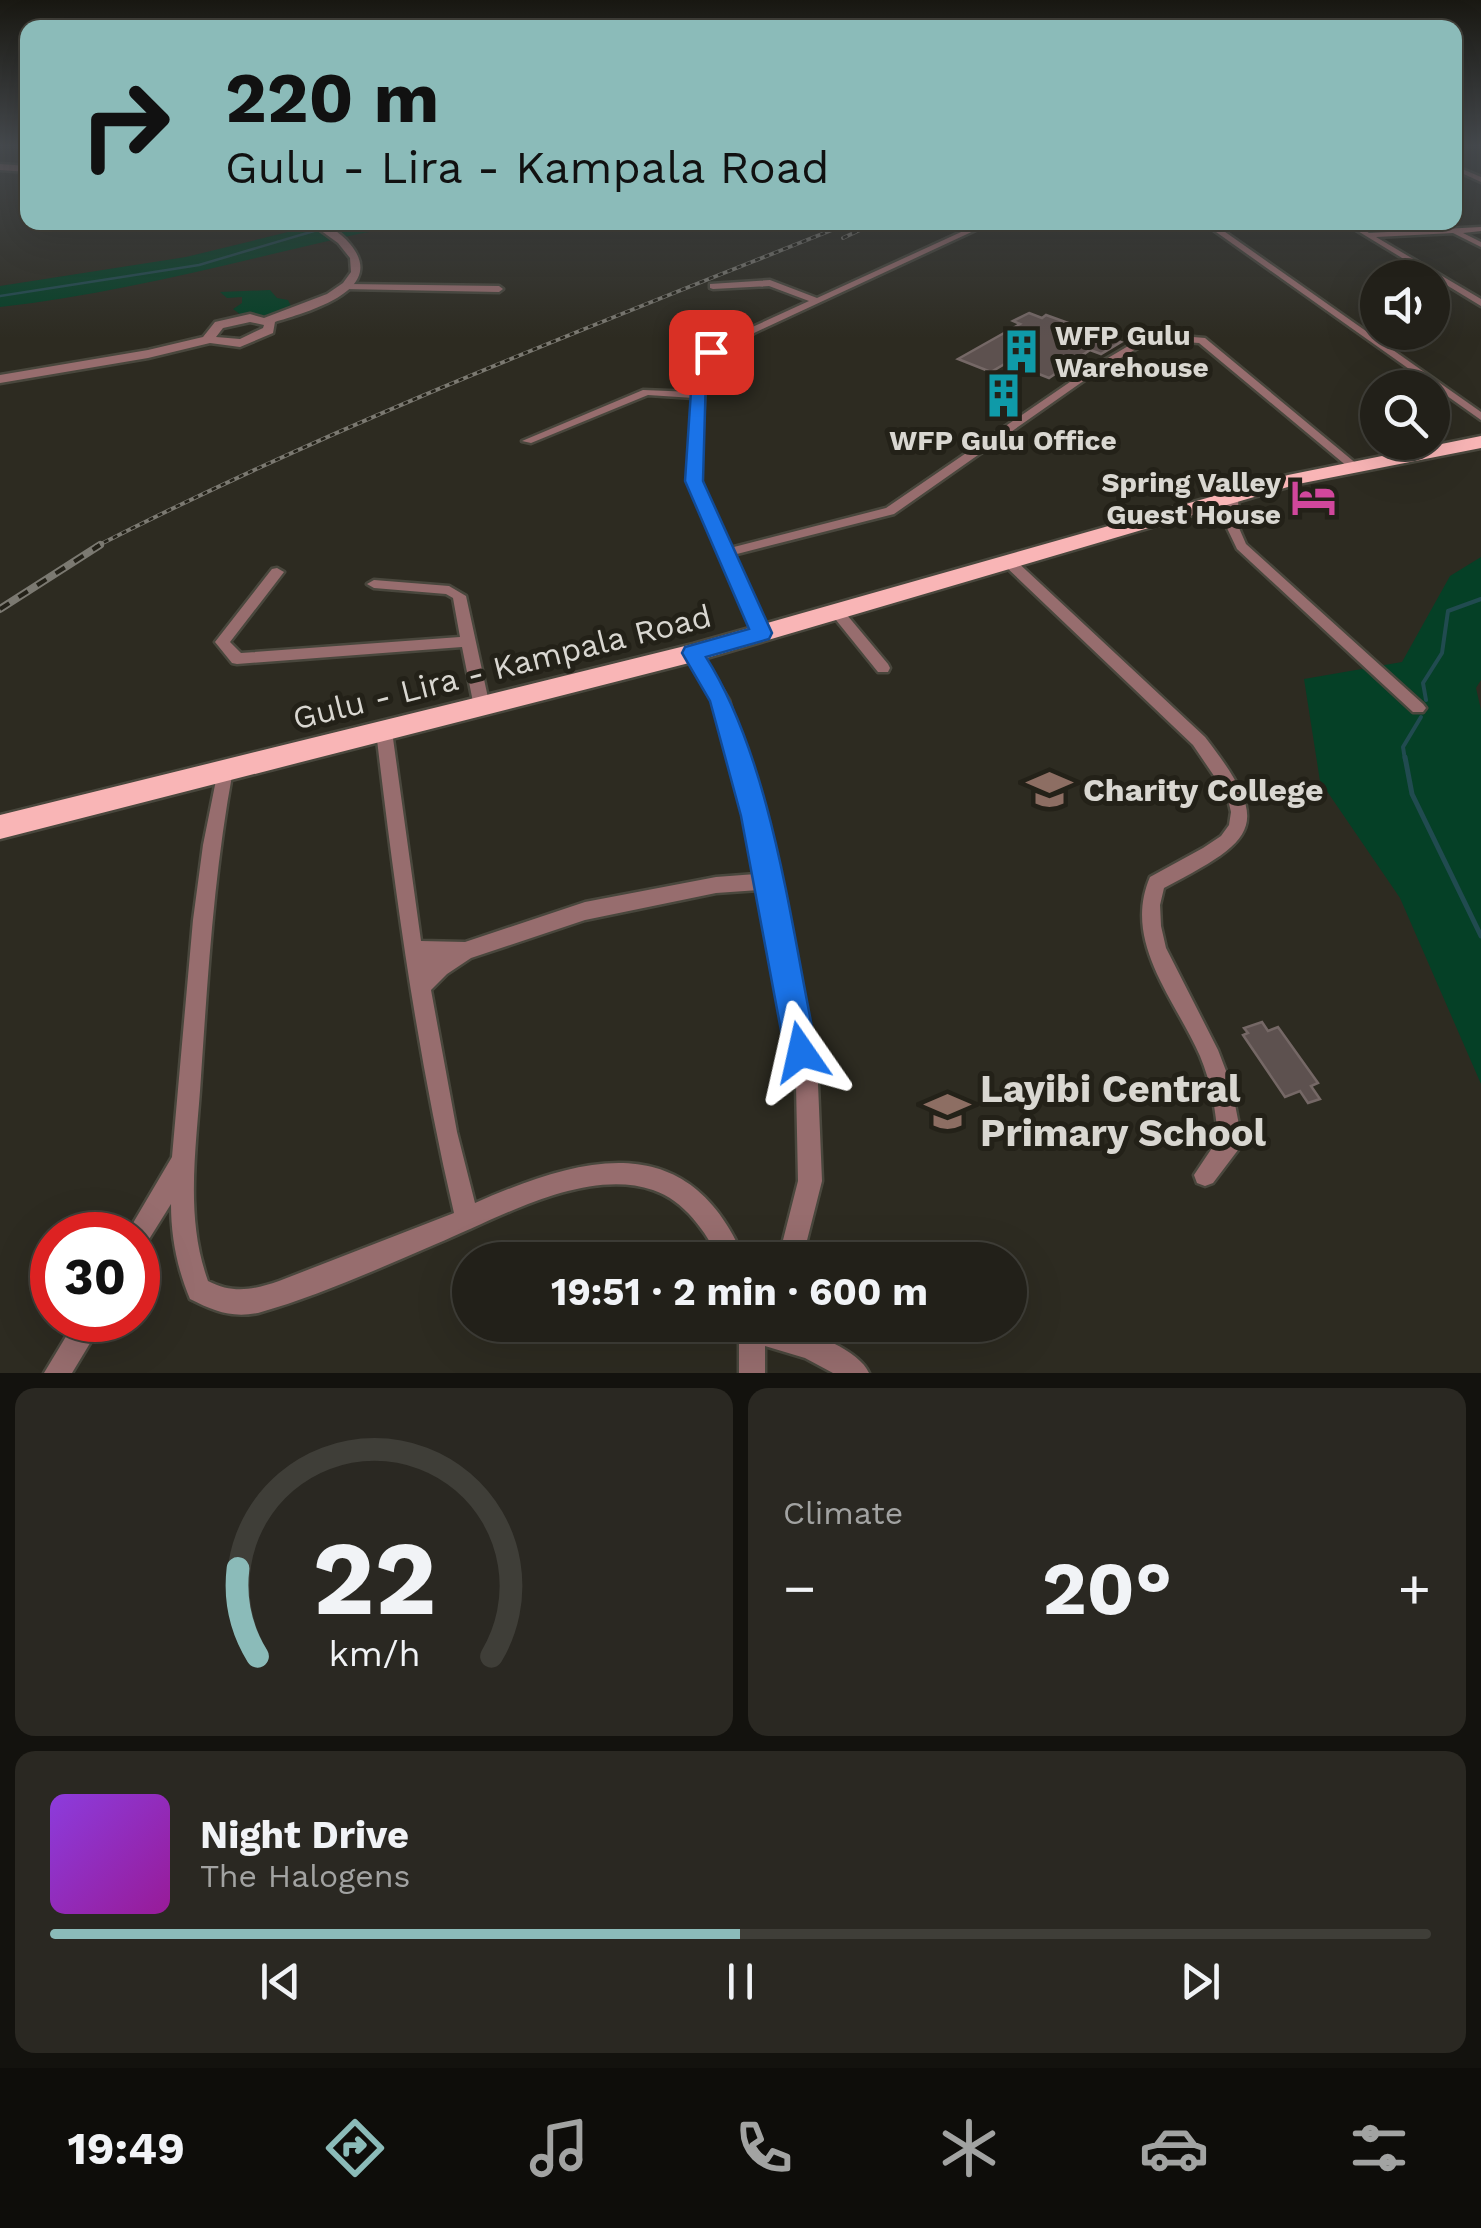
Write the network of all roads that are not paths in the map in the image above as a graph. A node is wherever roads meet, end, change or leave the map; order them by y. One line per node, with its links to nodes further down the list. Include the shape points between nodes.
1 (326, 230): 11 (street, via 347,244 357,269)
2 (973, 230): 14 (street)
3 (1216, 230): 20 (street)
4 (1363, 230): 8 (street)
5 (1367, 230): 8 (street)
6 (1481, 230): 7 (street)
7 (1454, 231): 8 (street); 9 (street)
8 (1371, 234): 13 (street); 15 (street)
9 (1481, 244)
10 (713, 286): 14 (street, via 770,283)
11 (348, 287): 12 (street); 16 (street)
12 (498, 289)
13 (1481, 295)
14 (818, 301): 19 (street, via 711,352 701,361)
15 (1481, 303)
16 (266, 321): 17 (street, via 234,320 210,332); 17 (street, via 269,330 246,342)
17 (211, 339): 18 (street)
18 (0, 379)
19 (696, 395): 21 (street, via 647,392); 25 (street, via 694,481)
20 (1481, 417)
21 (528, 441)
22 (1481, 442): 23 (main road, Gulu - Lira - Kampala Road)
23 (1352, 465): 24 (main road, Gulu - Lira - Kampala Road); 25 (street, via 1202,340 1157,338 1088,373 890,511)
24 (1232, 496): 26 (main road, Gulu - Lira - Kampala Road); 35 (street, via 1241,546)
25 (725, 553): 30 (street)
26 (1009, 562): 29 (main road, Gulu - Lira - Kampala Road); 44 (street, via 1199,741 1240,804 1243,818 1232,840 1156,884 1147,918 1226,1097 1230,1142)
27 (277, 572): 31 (street, via 222,642 237,659)
28 (374, 584): 31 (street, via 460,596)
29 (836, 612): 30 (main road, Gulu - Lira - Kampala Road); 33 (street)
30 (761, 633): 32 (main road, Gulu - Lira - Kampala Road)
31 (470, 641): 34 (street)
32 (693, 653): 34 (main road, Gulu - Lira - Kampala Road); 39 (street, via 722,700)
33 (883, 668)
34 (482, 707): 36 (main road, Gulu - Lira - Kampala Road)
35 (1418, 708)
36 (384, 731): 37 (main road, Gulu - Lira - Kampala Road); 40 (street)
37 (225, 770): 38 (main road, Gulu - Lira - Kampala Road); 43 (street, via 194,974)
38 (0, 826)
39 (768, 881): 41 (street, via 603,905); 48 (street, via 811,1130 810,1181)
40 (414, 950): 41 (street); 42 (street)
41 (465, 951): 42 (street)
42 (420, 988): 46 (street)
43 (184, 1158): 45 (street); 46 (street, via 186,1262 199,1290 228,1302 255,1301)
44 (1205, 1175)
45 (152, 1212)
46 (467, 1219): 47 (street, via 568,1180 645,1175 707,1213)
47 (723, 1242)
48 (795, 1242)
49 (76, 1342): 53 (street)
50 (751, 1342): 52 (street)
51 (798, 1342): 54 (street)
52 (750, 1371)
53 (56, 1373)
54 (856, 1373)

